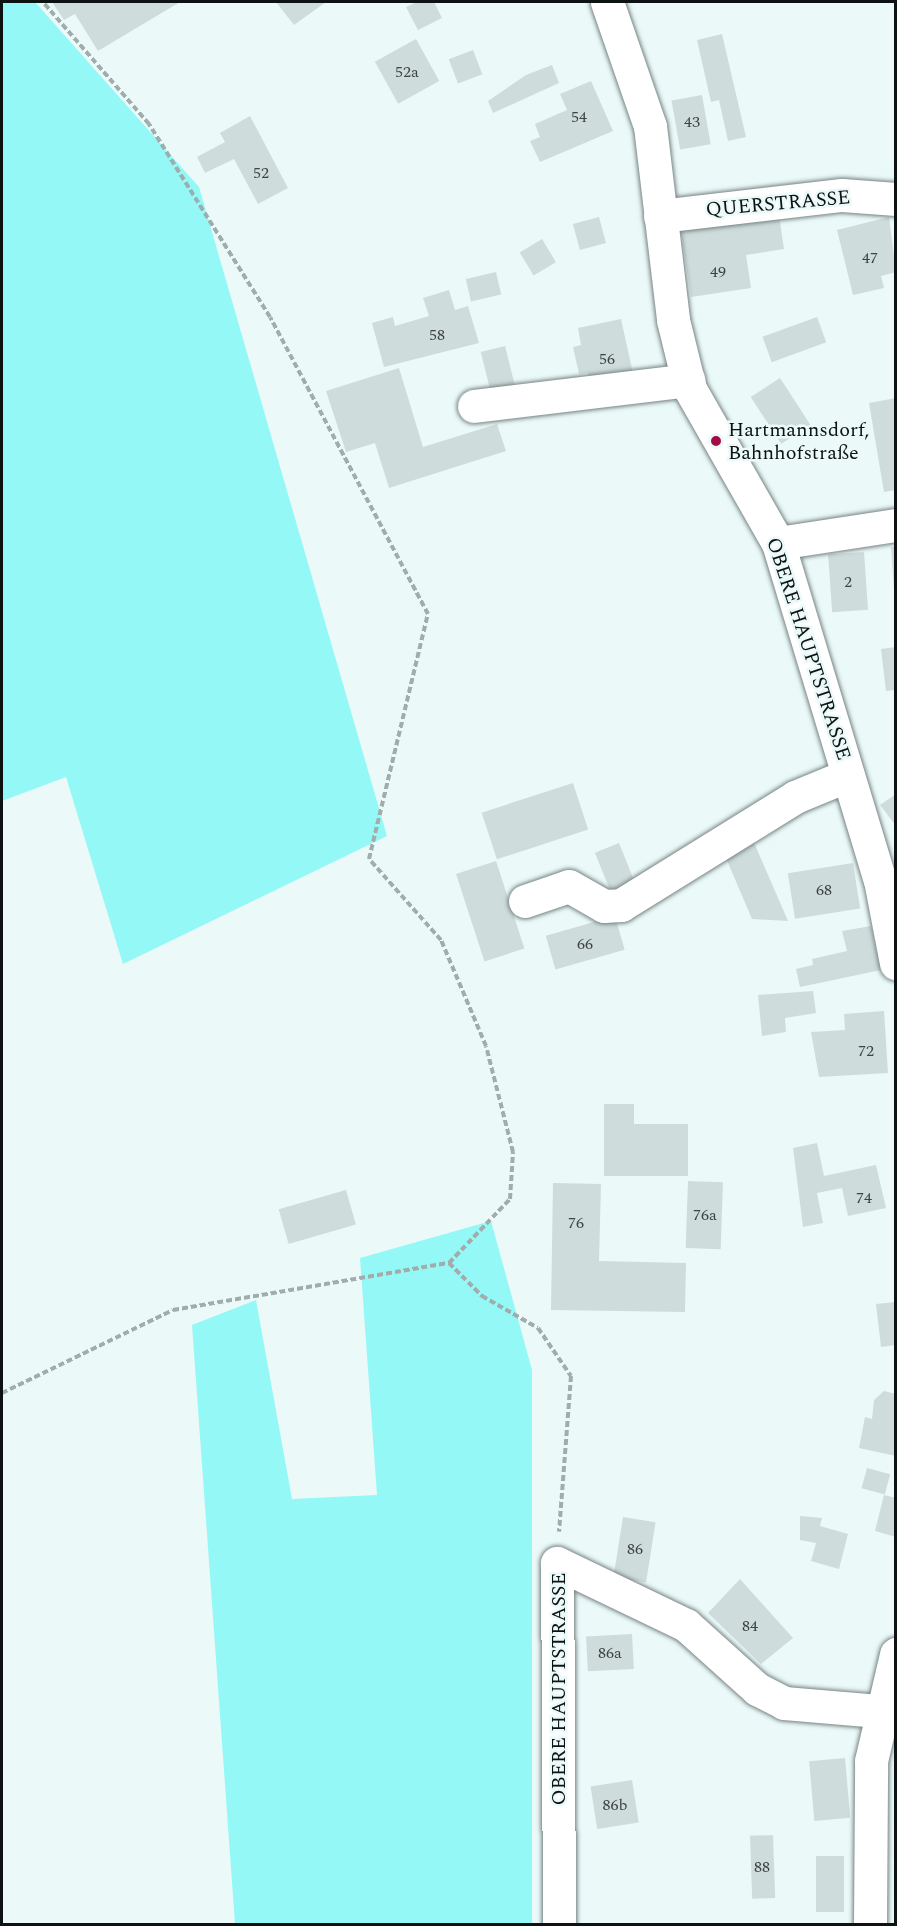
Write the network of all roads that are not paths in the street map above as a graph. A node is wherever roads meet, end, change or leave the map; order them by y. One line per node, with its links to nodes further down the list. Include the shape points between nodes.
1 (607, 2): 3 (street, OBERE HAUPTSTRASSE, via 650,126)
2 (896, 199): 3 (street, QUERSTRASSE, via 842,195)
3 (660, 216): 4 (street, OBERE HAUPTSTRASSE)
4 (688, 380): 5 (street); 7 (street, OBERE HAUPTSTRASSE, via 716,441)
5 (474, 406)
6 (896, 525): 7 (street)
7 (778, 543): 8 (street, OBERE HAUPTSTRASSE)
8 (848, 775): 9 (street, via 795,797 621,905 604,906 569,886); 10 (street, OBERE HAUPTSTRASSE, via 880,880)
9 (525, 901)
10 (896, 963)
11 (896, 1654): 12 (street)
12 (879, 1711): 13 (street, OBERE HAUPTSTRASSE, via 784,1703 757,1689 686,1625 556,1563); 14 (street, via 871,1761)
13 (560, 1924)
14 (870, 1924)

